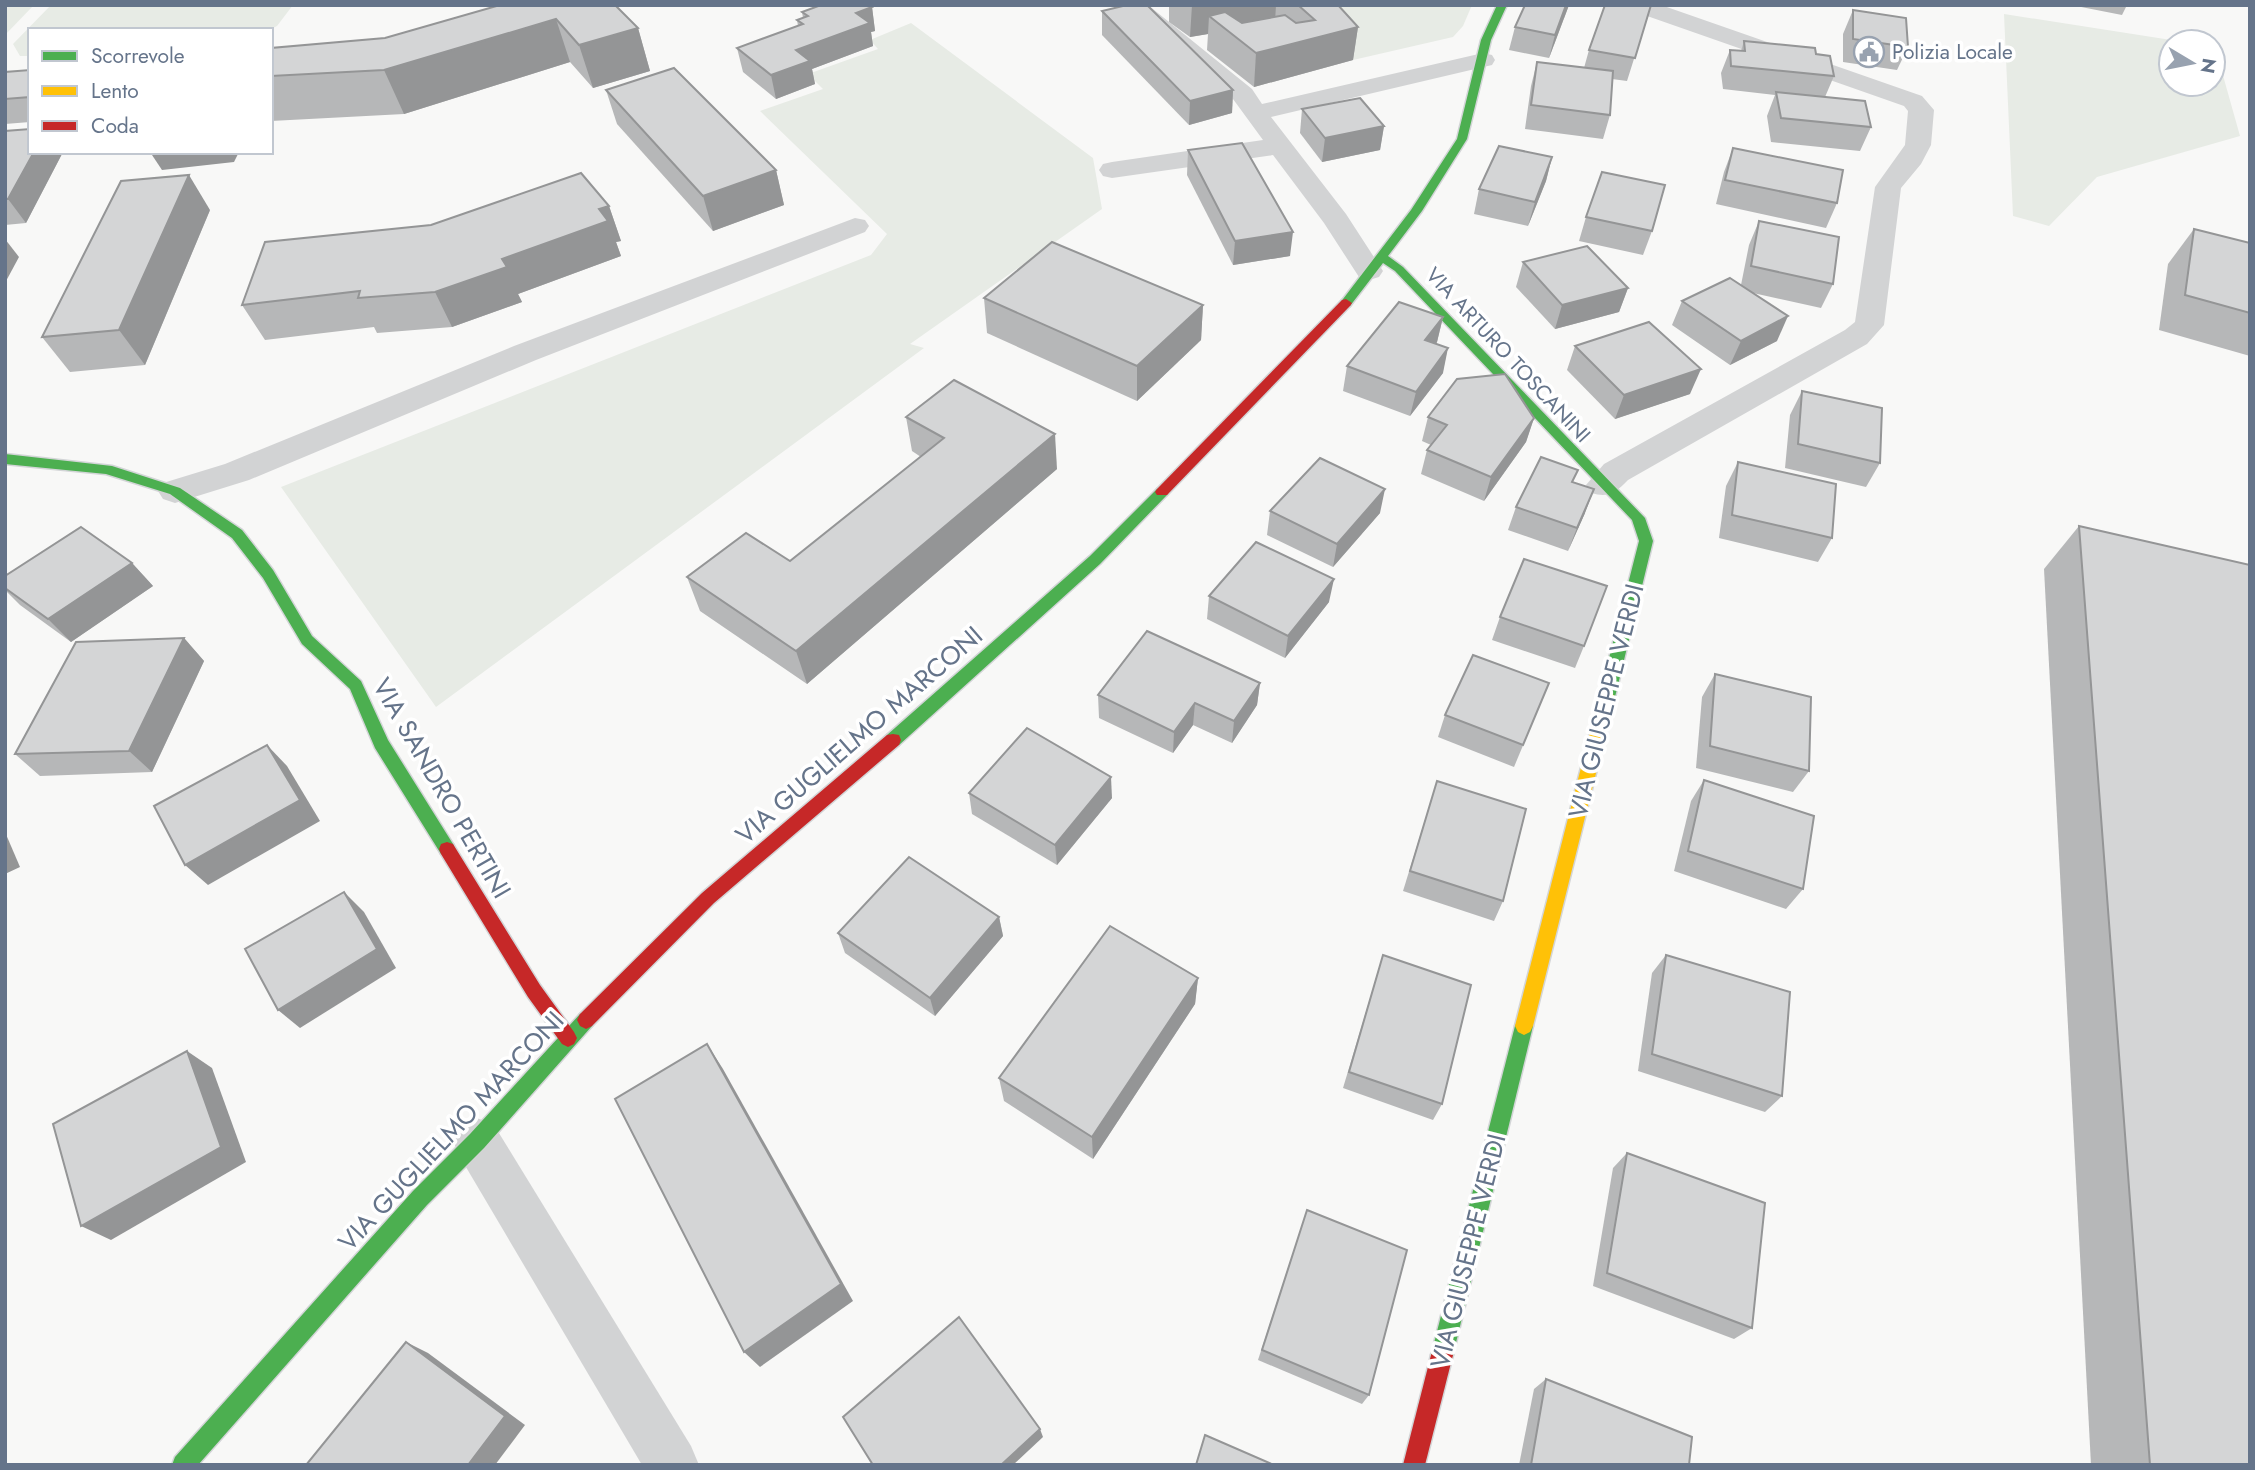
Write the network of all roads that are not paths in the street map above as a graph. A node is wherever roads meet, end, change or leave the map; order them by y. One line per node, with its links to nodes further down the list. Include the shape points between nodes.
1 (1134, 5): 5 (street, via 1242,94)
2 (1502, 5): 4 (street, VIA GUGLIELMO MARCONI, via 1486,40)
3 (1639, 5): 11 (street, via 1913,101 1921,110 1918,145 1888,187 1868,325 1856,337 1616,472)
4 (1483, 60): 5 (street); 9 (street, VIA GUGLIELMO MARCONI, via 1462,139 1416,211)
5 (1255, 113): 6 (street)
6 (1278, 146): 7 (street); 9 (street)
7 (1112, 170)
8 (855, 226): 12 (street, via 525,353 237,472)
9 (1375, 263): 11 (street, VIA ARTURO TOSCANINI, via 1399,269); 13 (street, VIA GUGLIELMO MARCONI, via 1355,294 1095,560 803,820 708,898)
10 (5, 459): 12 (street, VIA SANDRO PERTINI, via 107,469)
11 (1603, 485): 17 (street, VIA GIUSEPPE VERDI, via 1637,518 1646,541)
12 (175, 491): 13 (street, VIA SANDRO PERTINI, via 237,534 268,574 307,640 356,685 381,743 539,999)
13 (569, 1038): 14 (street, VIA GUGLIELMO MARCONI)
14 (477, 1141): 15 (street, VIA GUGLIELMO MARCONI, via 419,1198); 16 (street)
15 (183, 1465)
16 (672, 1465)
17 (1414, 1465)

